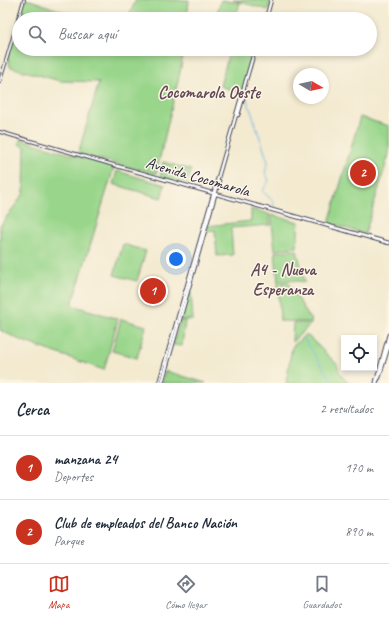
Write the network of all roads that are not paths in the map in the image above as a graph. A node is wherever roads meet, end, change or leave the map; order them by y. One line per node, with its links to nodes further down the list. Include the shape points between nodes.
1 (24, 0): 3 (street)
2 (270, 0): 4 (main road)
3 (20, 12)
4 (267, 12)
5 (12, 40): 7 (street)
6 (254, 56): 10 (main road)
7 (0, 81)
8 (0, 132): 9 (street, Avenida Cocomarola)
9 (117, 166): 10 (main road, Avenida Cocomarola)
10 (214, 193): 11 (main road, Avenida Cocomarola); 15 (main road)
11 (389, 243)
12 (389, 335): 14 (main road)
13 (389, 344): 14 (main road)
14 (376, 382)
15 (160, 383)

